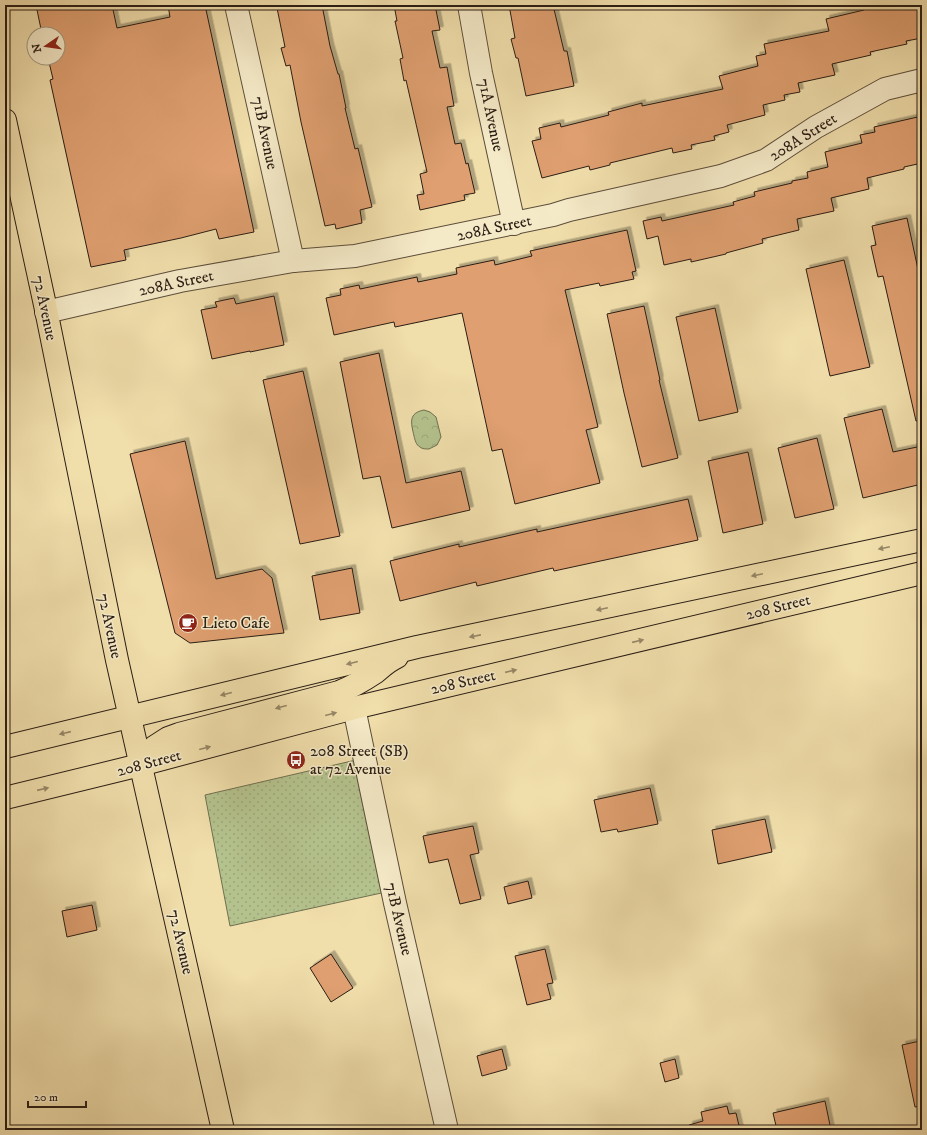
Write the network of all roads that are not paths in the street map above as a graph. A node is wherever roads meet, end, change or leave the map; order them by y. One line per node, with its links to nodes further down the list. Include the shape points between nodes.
1 (236, 5): 6 (street, 71B Avenue)
2 (469, 5): 5 (street, 71A Avenue)
3 (922, 80): 5 (street, 208A Street, via 885,89 816,127 766,160 721,176)
4 (5, 120): 7 (main road, 72 Avenue)
5 (514, 224): 6 (street, 208A Street, via 355,256)
6 (293, 261): 7 (street, 208A Street, via 180,281)
7 (46, 312): 12 (main road, 72 Avenue)
8 (922, 540): 10 (main road, one-way to 10)
9 (922, 573): 11 (main road, 208 Street, one-way to 9)
10 (417, 647): 12 (main road, one-way to 12); 15 (main road, one-way to 15, via 388,661 376,672 338,692 168,738 154,747)
11 (354, 708): 15 (main road, 208 Street, one-way to 11); 18 (street, 71B Avenue)
12 (130, 717): 13 (main road, one-way to 13); 14 (main road, via 78,746); 15 (main road, 72 Avenue)
13 (5, 748)
14 (5, 762)
15 (140, 765): 16 (main road, 208 Street, one-way to 15); 17 (main road, 72 Avenue)
16 (5, 798)
17 (223, 1130)
18 (447, 1130)

